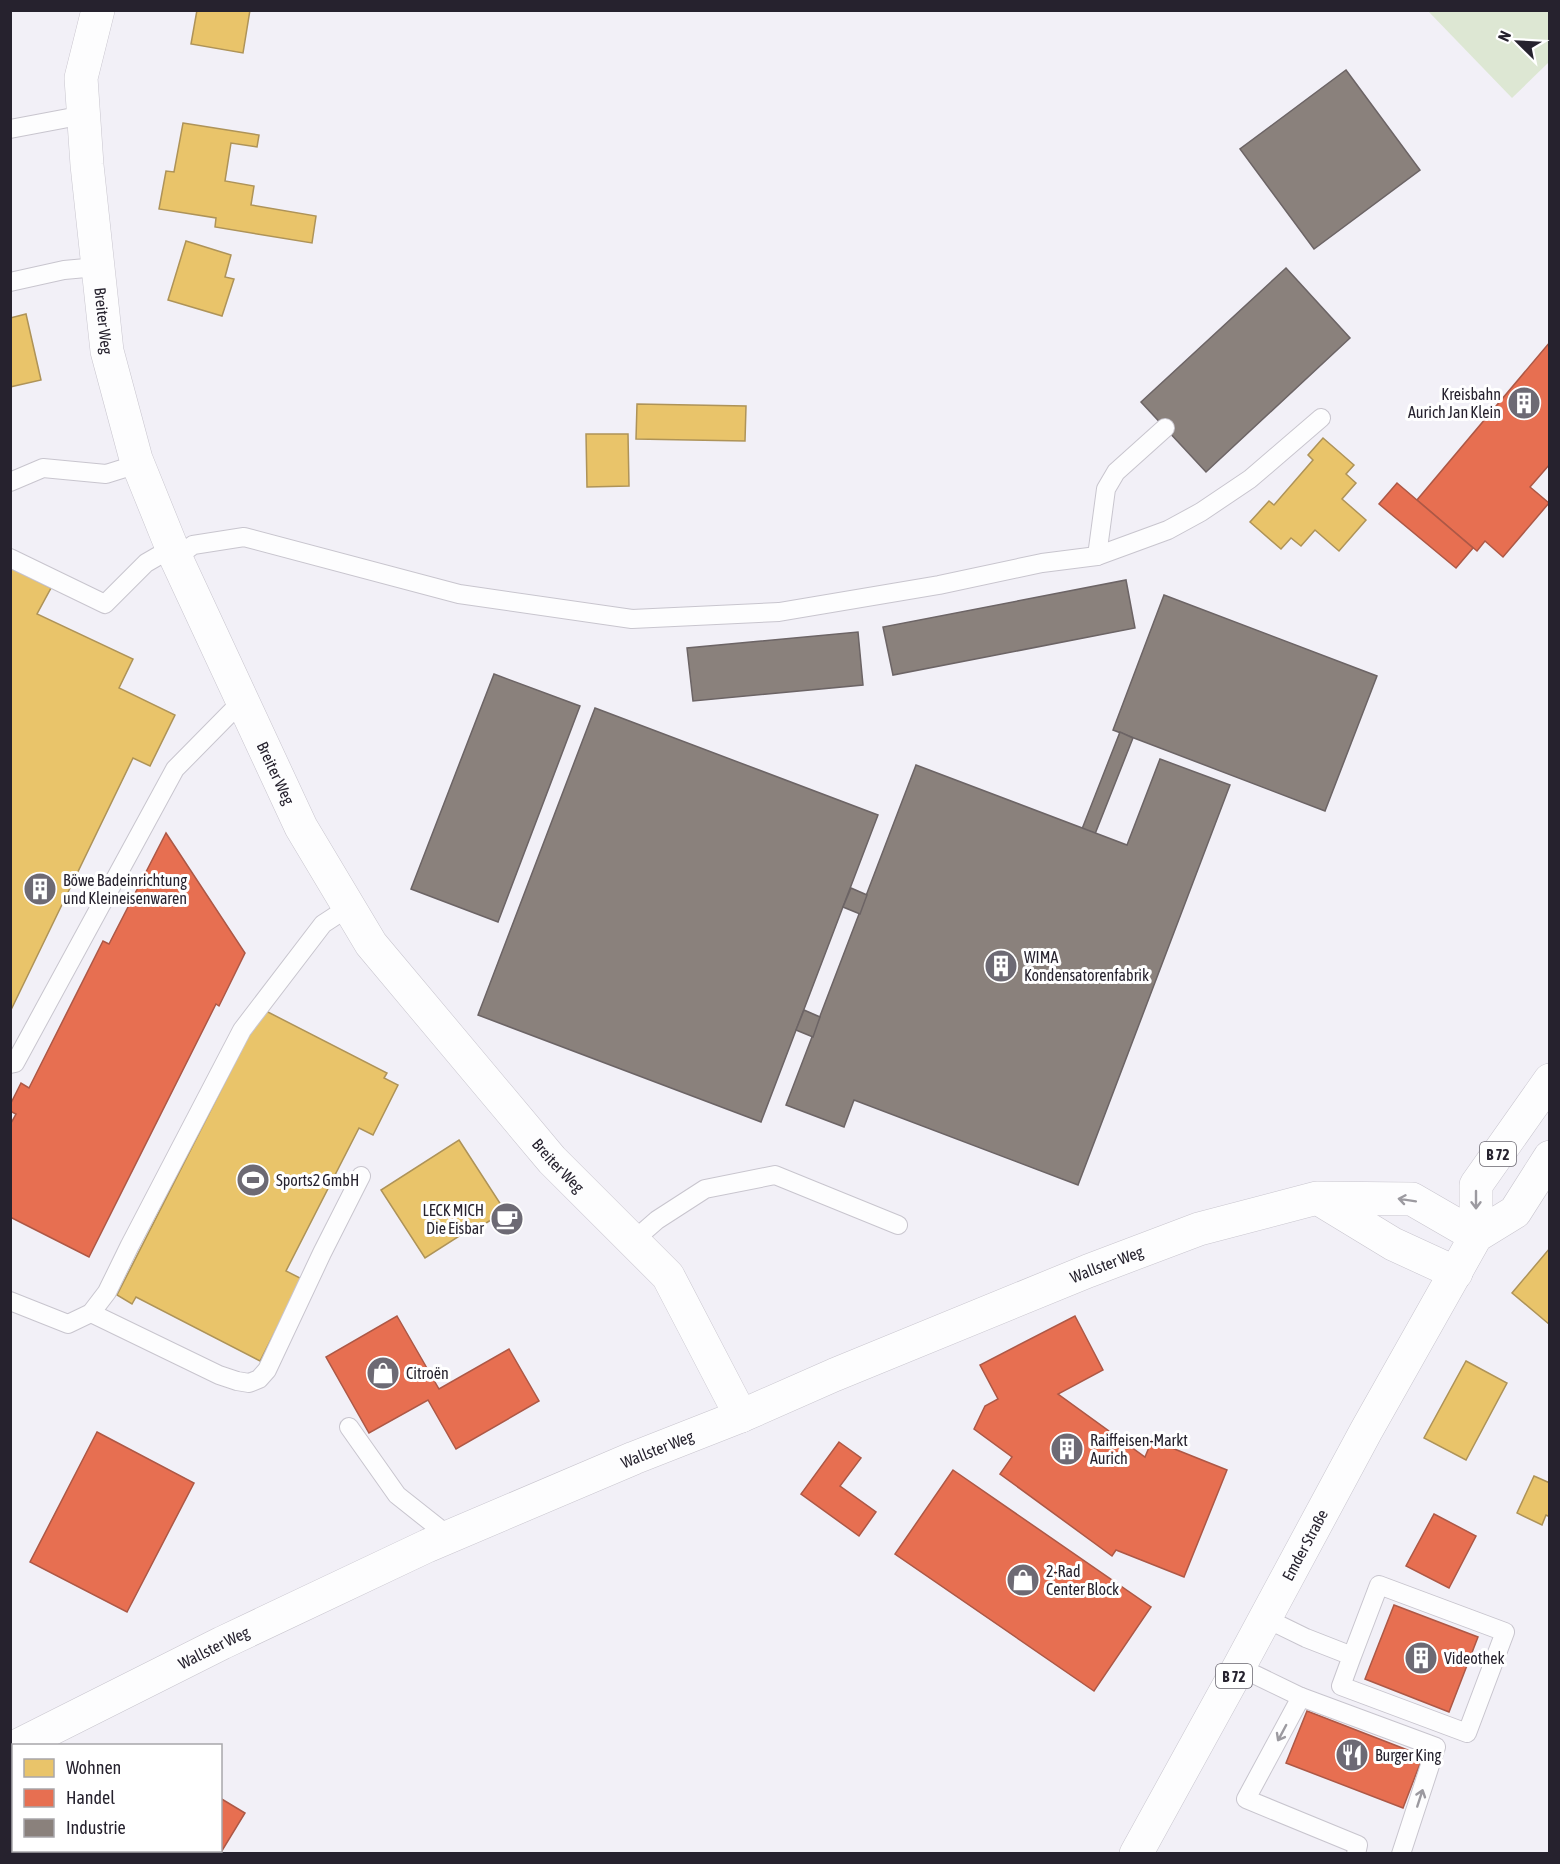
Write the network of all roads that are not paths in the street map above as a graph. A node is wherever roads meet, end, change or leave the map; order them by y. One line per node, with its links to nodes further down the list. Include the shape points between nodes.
1 (98, 10): 2 (street, Breiter Weg, via 81,78)
2 (84, 115): 3 (lane); 4 (street, Breiter Weg)
3 (10, 129)
4 (97, 267): 5 (lane); 8 (street, Breiter Weg, via 107,351)
5 (10, 282)
6 (1321, 418): 11 (lane, via 1250,479 1201,512 1168,530)
7 (1165, 428): 11 (lane, via 1116,472 1106,489)
8 (138, 464): 9 (lane, via 106,474 43,468); 10 (street, Breiter Weg)
9 (10, 482)
10 (174, 553): 11 (lane, via 193,545 244,537 459,594 632,619 779,612); 12 (lane, via 146,563 105,604); 13 (street, Breiter Weg)
11 (1097, 556)
12 (10, 558)
13 (243, 700): 14 (street, Breiter Weg, via 301,827); 15 (lane, via 176,768 15,1063)
14 (349, 907): 22 (street, Breiter Weg, via 371,944 552,1160); 25 (lane, via 323,924 242,1030 107,1292)
15 (10, 1064)
16 (1550, 1080): 21 (street, Emder Straße / B 72, one-way to 21, via 1476,1185)
17 (1550, 1157): 21 (street, Emder Straße / B 72, via 1515,1212)
18 (361, 1176): 25 (lane, via 267,1370 259,1379 249,1383 219,1375)
19 (1317, 1198): 21 (street, Wallster Weg, one-way to 19, via 1412,1199); 23 (street, via 1393,1244); 26 (street, Wallster Weg, via 1199,1229)
20 (898, 1225): 22 (lane, via 775,1175 705,1189)
21 (1476, 1236): 23 (street, Emder Straße / B 72)
22 (633, 1241): 26 (street, Breiter Weg, via 668,1276)
23 (1456, 1273): 29 (street, Emder Straße / B 72)
24 (10, 1301): 25 (lane, via 68,1324)
25 (91, 1312)
26 (741, 1416): 28 (street, Wallster Weg)
27 (349, 1427): 28 (lane, via 397,1495)
28 (450, 1537): 33 (street, Wallster Weg, via 222,1643)
29 (1265, 1618): 30 (lane); 31 (street, Emder Straße / B 72)
30 (1352, 1656): 30 (lane, via 1341,1686 1467,1733 1505,1632 1379,1584)
31 (1239, 1667): 32 (lane); 34 (street, Emder Straße / B 72)
32 (1301, 1697): 35 (lane, one-way to 35, via 1246,1799 1358,1845); 36 (lane, one-way to 32, via 1436,1747)
33 (20, 1744)
34 (1142, 1851)
35 (1356, 1854)
36 (1401, 1854)

